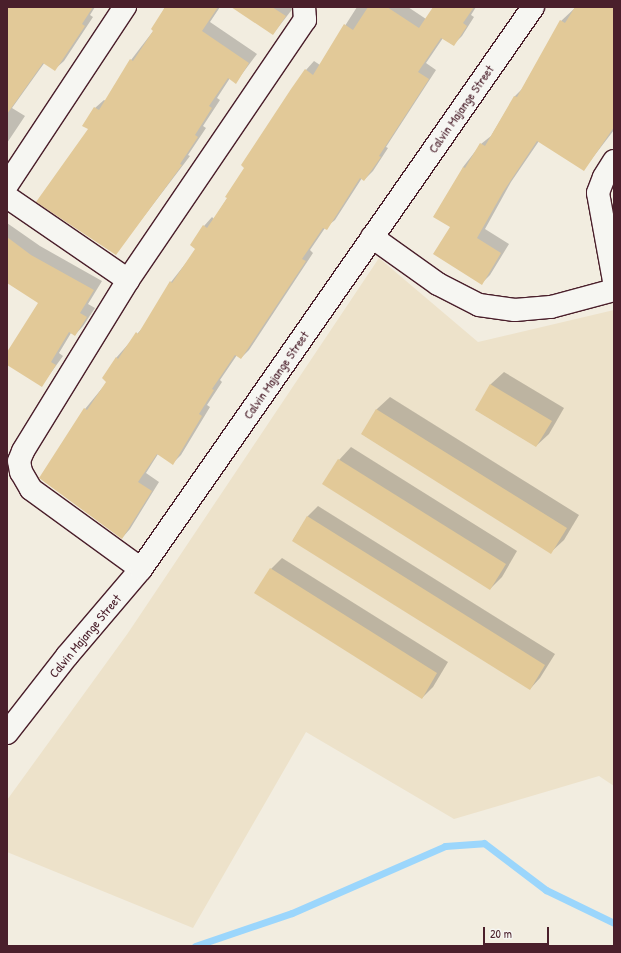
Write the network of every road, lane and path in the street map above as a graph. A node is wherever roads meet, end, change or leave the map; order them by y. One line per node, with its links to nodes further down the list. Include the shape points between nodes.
1 (125, 7): 5 (street)
2 (304, 7): 8 (street, via 305,20)
3 (532, 7): 7 (street, Calvin Majange Street)
4 (614, 161): 9 (street, via 598,193)
5 (7, 185)
6 (7, 197): 8 (street)
7 (372, 237): 10 (street, via 438,284 479,305 515,310 551,307); 11 (street, Calvin Majange Street)
8 (128, 280): 11 (street, via 19,461 21,472 31,489)
9 (614, 281)
10 (614, 290)
11 (141, 569): 12 (street, Calvin Majange Street, via 67,656)
12 (7, 733)

